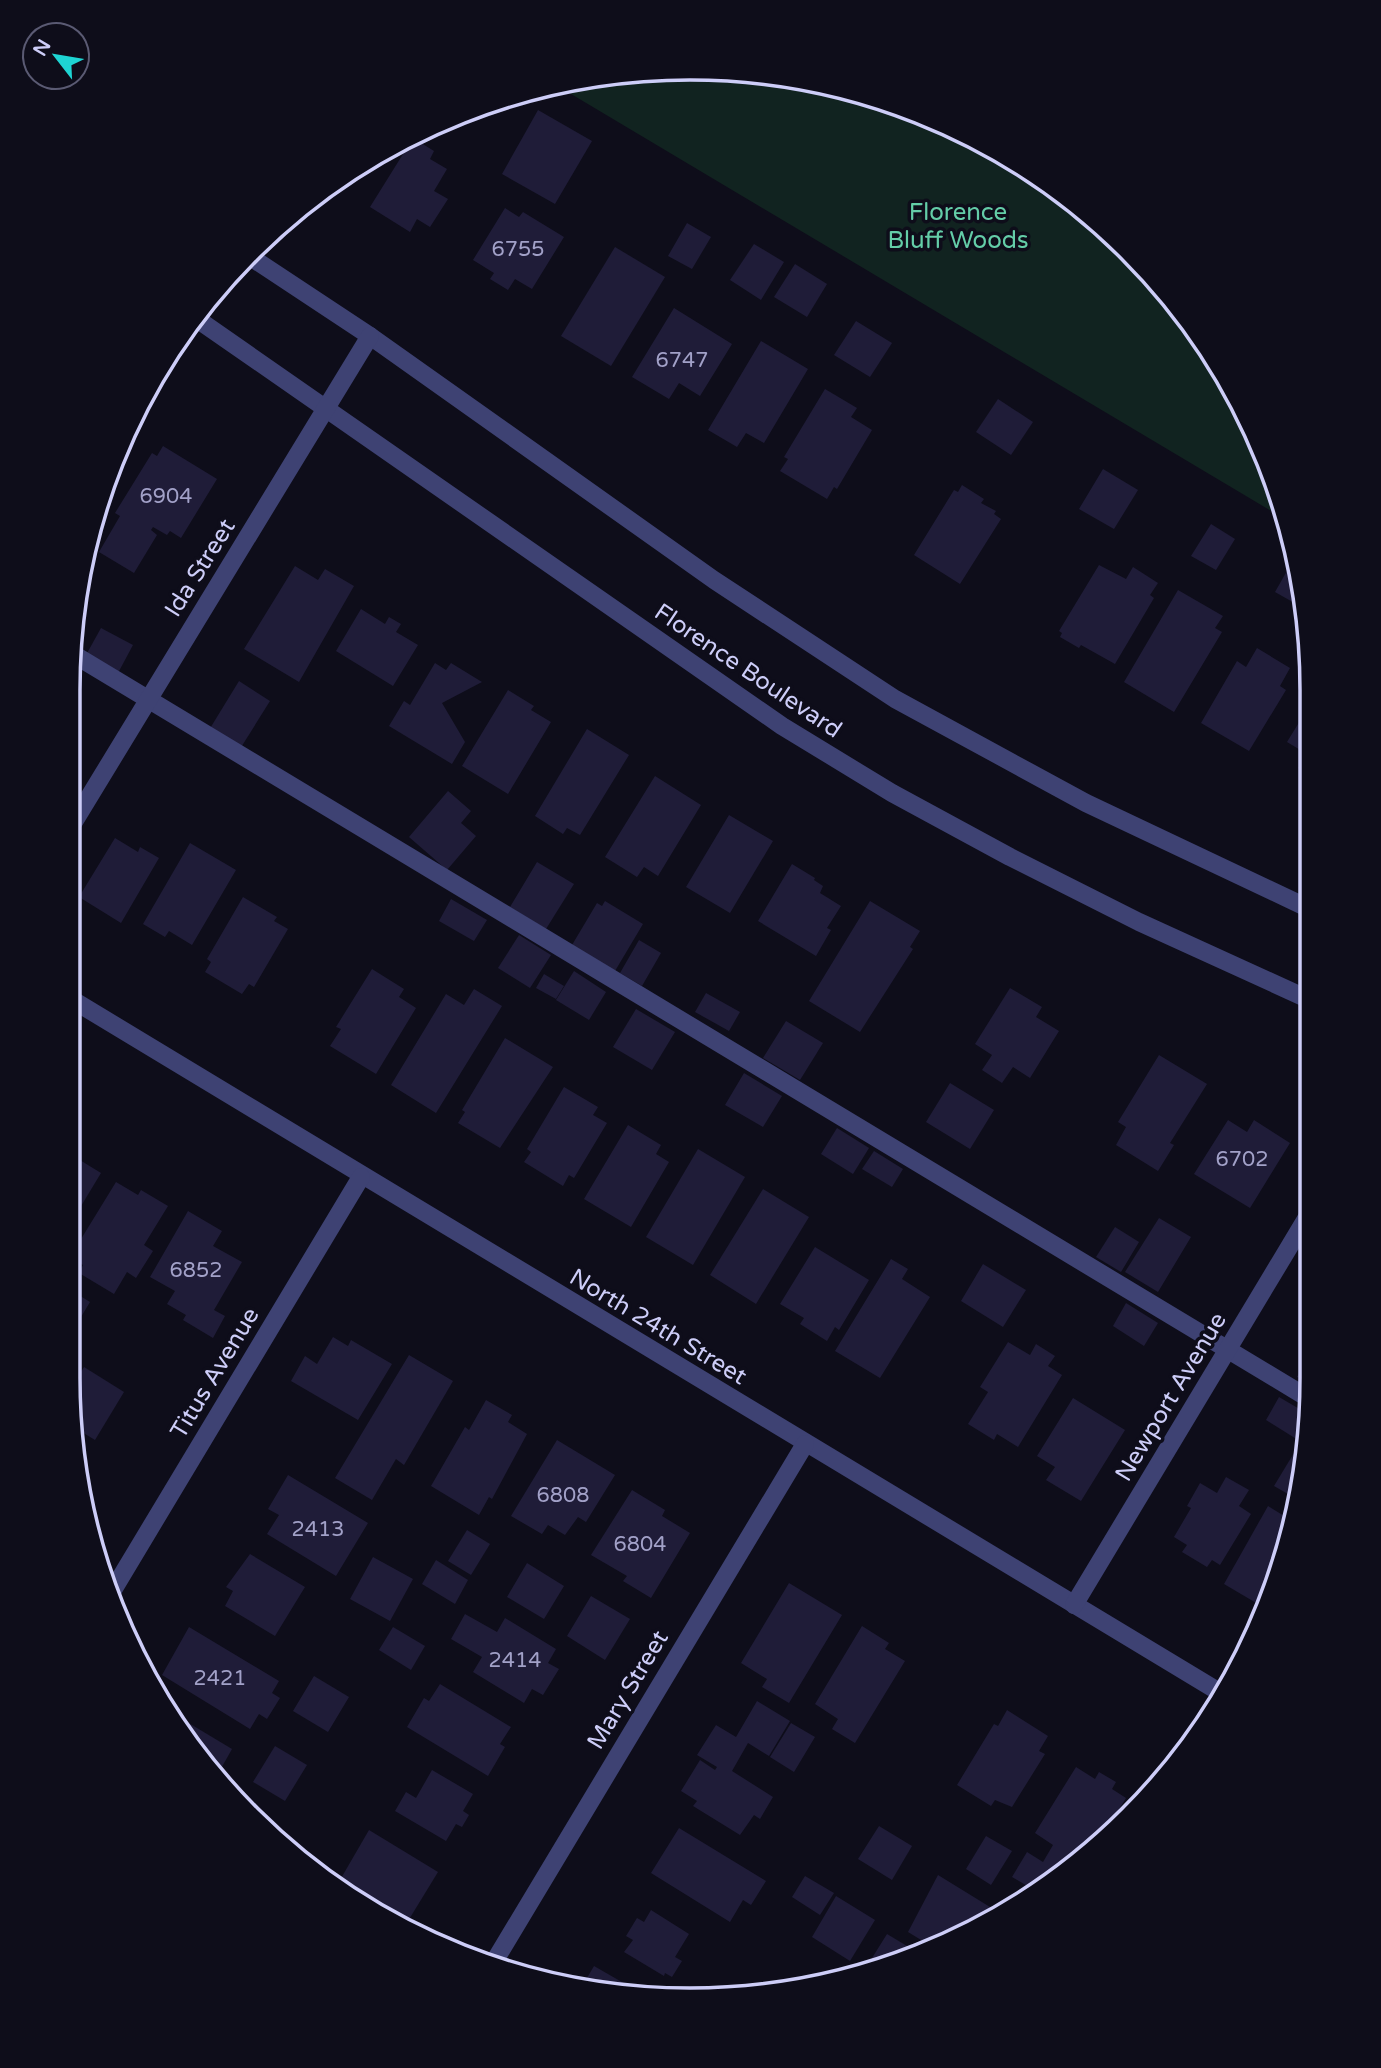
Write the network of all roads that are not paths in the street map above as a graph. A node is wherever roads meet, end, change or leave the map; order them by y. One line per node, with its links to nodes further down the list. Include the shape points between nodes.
1 (257, 261): 3 (street)
2 (204, 324): 4 (street, Florence Boulevard)
3 (370, 336): 4 (street, Ida Street); 8 (street, via 714,580 895,699 1086,803)
4 (326, 408): 6 (street, Ida Street); 9 (street, Florence Boulevard, via 782,726 892,793 1127,916)
5 (82, 659): 6 (street)
6 (148, 698): 7 (street, Ida Street); 13 (street)
7 (80, 812)
8 (1300, 904)
9 (1300, 995)
10 (80, 1005): 11 (street, North 24th Street)
11 (361, 1177): 15 (street, North 24th Street); 16 (street, Titus Avenue)
12 (1300, 1229): 13 (street, Newport Avenue)
13 (1227, 1350): 14 (street); 17 (street, Newport Avenue)
14 (1300, 1393)
15 (805, 1444): 17 (street, North 24th Street); 19 (street, Mary Street)
16 (117, 1584)
17 (1074, 1605): 18 (street, North 24th Street)
18 (1215, 1689)
19 (498, 1956)

